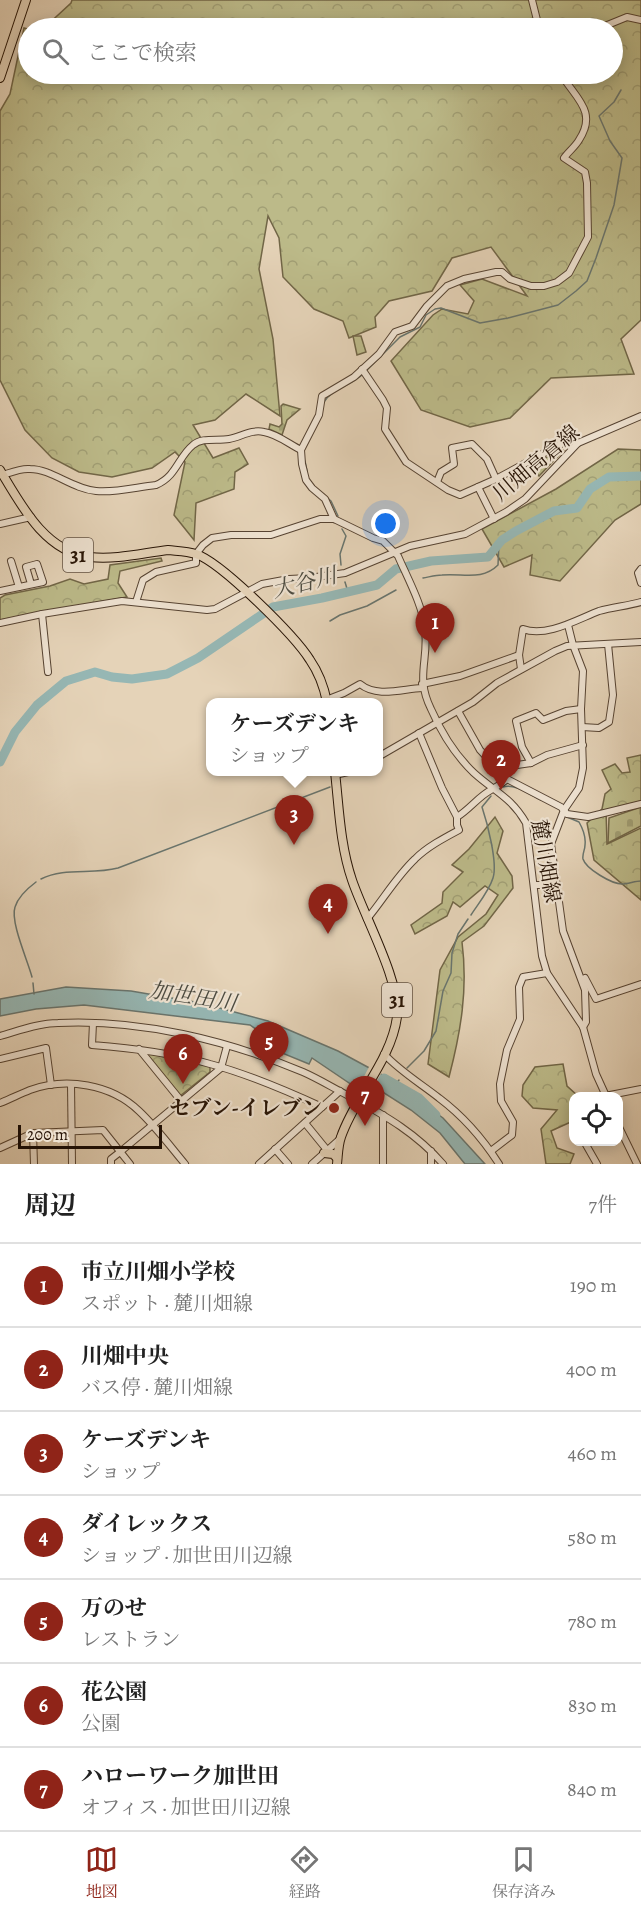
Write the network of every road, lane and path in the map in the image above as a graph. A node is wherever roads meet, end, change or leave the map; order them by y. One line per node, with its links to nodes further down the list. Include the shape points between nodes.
1 (26, 0): 3 (main road)
2 (532, 0): 4 (street)
3 (20, 18)
4 (536, 18)
5 (623, 19): 6 (street)
6 (641, 21)
7 (18, 24): 8 (main road)
8 (0, 78)
9 (568, 84): 10 (street, via 588,117 585,132 564,156 585,172 587,183 588,237 574,266 569,273 544,286 531,286 496,272 447,286 412,326 395,332)
10 (364, 371): 13 (street, via 322,396 319,415); 16 (street, via 387,408 385,429 395,446 406,462)
11 (641, 416): 12 (street, 川畑高倉線)
12 (578, 443): 15 (street, via 570,439); 20 (street, 川畑高倉線, via 525,499)
13 (301, 450): 14 (street, via 273,434 256,430 230,439 204,440 192,446 163,482 102,492 73,485 38,469); 19 (street, via 306,480 325,499)
14 (2, 472): 18 (main road, 31)
15 (496, 479): 16 (street, via 487,459 472,444 452,448 454,464 441,472); 17 (street)
16 (437, 482): 17 (street, via 460,495)
17 (478, 487): 20 (street)
18 (31, 518): 21 (street); 22 (main road, 31, via 57,545 81,556 111,557 168,550)
19 (334, 519): 22 (street, via 320,519 271,535 212,538); 23 (street, via 383,541)
20 (494, 519): 23 (street, 川畑高倉線, via 465,534 423,543)
21 (0, 524)
22 (196, 554): 30 (main road, 31); 31 (street, via 196,563 156,572 143,580)
23 (396, 554): 30 (street, 川畑高倉線, via 345,573 262,584); 42 (street, 麓川畑線, via 425,627)
24 (11, 561): 28 (street)
25 (641, 569): 26 (street)
26 (641, 583)
27 (31, 584): 28 (street)
28 (19, 586): 29 (street)
29 (0, 591)
30 (248, 594): 31 (street, 川畑高倉線, via 207,610); 43 (main road, 31, via 304,650)
31 (136, 602): 33 (street, 川畑高倉線)
32 (641, 602): 35 (street, via 607,609)
33 (42, 614): 34 (street, 川畑高倉線); 41 (street)
34 (0, 623)
35 (568, 625): 38 (street); 39 (street, via 539,631 523,629)
36 (641, 642): 37 (street)
37 (608, 644): 38 (street); 48 (street, via 613,695 609,722 599,728)
38 (573, 645): 40 (street); 45 (street, via 583,671)
39 (519, 655): 40 (street); 42 (street)
40 (521, 669): 46 (street)
41 (48, 672)
42 (422, 686): 44 (street, via 382,692 360,684); 47 (street, 麓川畑線)
43 (326, 698)
44 (333, 698)
45 (581, 709): 48 (street); 52 (street, via 543,720 536,713 516,721)
46 (458, 711): 47 (street); 53 (street, via 480,750)
47 (437, 722): 49 (street); 56 (street, 麓川畑線, via 457,756)
48 (582, 727): 50 (street)
49 (419, 733): 51 (street); 59 (street)
50 (583, 745): 52 (street); 58 (street, via 579,788)
51 (383, 754)
52 (531, 763): 53 (street)
53 (502, 772): 55 (street)
54 (335, 776): 62 (main road, 31, via 346,858)
55 (507, 779): 56 (street); 58 (street)
56 (496, 788): 59 (street); 60 (street, 麓川畑線, via 526,823)
57 (641, 804): 58 (street, via 588,817)
58 (562, 813): 61 (street, via 551,844)
59 (457, 817): 62 (street, via 459,830 416,858)
60 (534, 885): 61 (street); 64 (street, 麓川畑線)
61 (558, 885): 63 (street, via 563,932)
62 (367, 920): 71 (main road, 31, via 397,1004 396,1025)
63 (578, 967): 65 (street, via 596,999); 67 (street, via 585,990)
64 (547, 973): 67 (street, 麓川畑線); 95 (street, via 523,976 519,987 520,1019 507,1050 500,1084 501,1101 513,1122 512,1135)
65 (641, 984)
66 (93, 1023): 68 (street, via 55,1023); 69 (street, via 160,1031); 70 (street, via 92,1045)
67 (583, 1027): 78 (street, 麓川畑線)
68 (0, 1036)
69 (227, 1046): 73 (street); 77 (street, via 305,1072)
70 (139, 1049): 73 (street); 81 (street)
71 (384, 1054): 80 (main road, 31); 95 (street, via 460,1117)
72 (0, 1059): 75 (street, via 46,1048)
73 (221, 1068): 81 (street); 83 (street)
74 (71, 1084): 75 (street); 86 (street, via 89,1085 115,1095); 87 (street)
75 (51, 1085): 82 (street)
76 (641, 1089): 79 (street)
77 (340, 1091): 80 (street); 83 (street)
78 (604, 1092)
79 (623, 1093)
80 (360, 1099): 84 (street); 90 (main road, 31)
81 (182, 1102): 86 (street)
82 (0, 1103)
83 (322, 1107): 85 (street)
84 (383, 1115): 94 (street); 107 (street)
85 (305, 1123): 93 (street); 97 (street)
86 (152, 1125): 96 (street); 103 (street)
87 (71, 1132): 88 (street); 96 (street, via 103,1130); 100 (street)
88 (33, 1133): 92 (street); 99 (street)
89 (623, 1135): 112 (street)
90 (340, 1139): 97 (street); 98 (main road, 31)
91 (587, 1146): 111 (street)
92 (0, 1148)
93 (275, 1149): 104 (street); 105 (street)
94 (431, 1150): 108 (street); 109 (street)
95 (491, 1151): 110 (street)
96 (120, 1152): 101 (street); 102 (street)
97 (326, 1152): 98 (main road); 106 (street)
98 (337, 1161)
99 (34, 1164)
100 (72, 1164)
101 (111, 1164)
102 (130, 1164)
103 (184, 1164)
104 (259, 1164)
105 (288, 1164)
106 (312, 1164)
107 (383, 1164)
108 (431, 1164)
109 (443, 1164)
110 (499, 1164)
111 (597, 1164)
112 (637, 1164)

